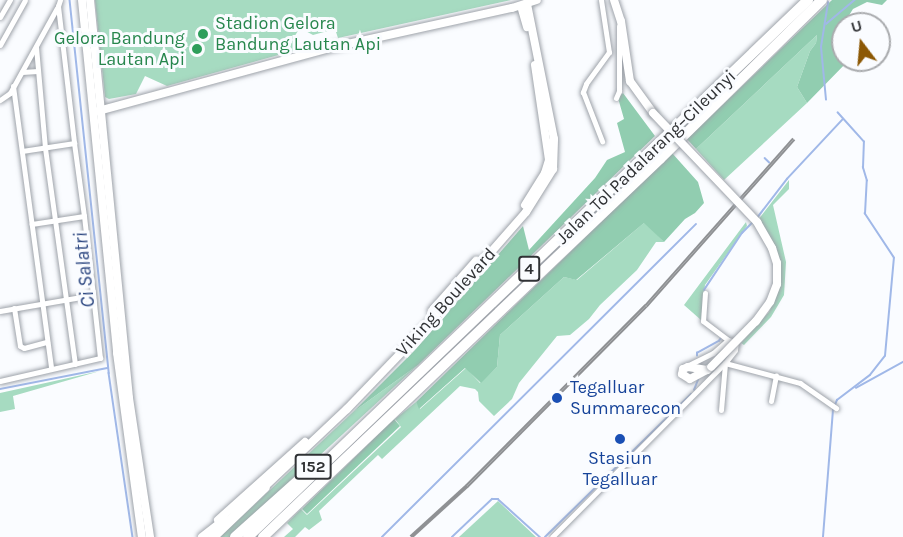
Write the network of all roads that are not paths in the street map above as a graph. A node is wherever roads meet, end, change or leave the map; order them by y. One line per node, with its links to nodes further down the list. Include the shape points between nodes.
1 (10, 0): 12 (street)
2 (25, 0): 14 (street)
3 (82, 0): 22 (street)
4 (90, 0): 22 (street)
5 (537, 0): 11 (street)
6 (601, 0): 23 (street, via 609,52 583,92)
7 (614, 0): 13 (street)
8 (808, 0): 48 (highway, Jalan Tol Padalarang–Cileunyi / 4)
9 (822, 0): 48 (highway, Jalan Tol Padalarang–Cileunyi / 4, via 673,147)
10 (59, 3): 15 (street); 24 (street)
11 (524, 5): 22 (street, via 334,47); 49 (street, Viking Boulevard, via 554,139 553,170 526,212 421,332); 52 (street, Viking Boulevard, via 549,147 549,160 539,183 515,218 382,366 276,470)
12 (0, 17)
13 (621, 21): 19 (street); 42 (street, bridge, via 630,81 653,113 757,222 777,263 777,284 770,302)
14 (0, 45)
15 (36, 47): 16 (street); 17 (street)
16 (38, 71): 17 (street); 25 (street)
17 (22, 72): 18 (street)
18 (13, 86): 20 (street); 21 (street)
19 (616, 98)
20 (16, 99): 21 (street); 26 (street)
21 (2, 100)
22 (97, 111): 50 (street, via 126,440); 51 (street, via 129,398)
23 (602, 141)
24 (74, 143): 25 (street); 27 (street)
25 (45, 148): 26 (street); 28 (street)
26 (22, 151): 29 (street)
27 (84, 216): 28 (street); 31 (street)
28 (56, 221): 29 (street); 32 (street)
29 (32, 224): 33 (street)
30 (705, 293): 36 (street, via 703,321)
31 (93, 295): 32 (street); 39 (street, via 100,358)
32 (67, 299): 33 (street); 39 (street)
33 (41, 303): 34 (street); 37 (street)
34 (14, 308): 35 (street); 37 (street, via 20,346)
35 (0, 311)
36 (728, 340): 38 (street, via 736,345); 40 (street)
37 (47, 342): 41 (street)
38 (725, 363): 43 (street); 47 (street); 58 (street)
39 (75, 364): 41 (street)
40 (690, 366): 42 (street); 42 (street, via 693,377)
41 (51, 368): 44 (street)
42 (709, 368)
43 (776, 375): 45 (street); 46 (street, via 800,383)
44 (0, 381)
45 (771, 401)
46 (833, 406)
47 (721, 410)
48 (356, 442): 55 (highway, 152, via 314,466); 56 (highway, Jalan Tol Padalarang–Cileunyi / 4); 57 (highway, Jalan Tol Padalarang–Cileunyi / 4)
49 (265, 487): 53 (street, Viking Boulevard); 54 (highway)
50 (142, 537)
51 (150, 537)
52 (195, 537)
53 (202, 537)
54 (213, 537)
55 (235, 537)
56 (248, 537)
57 (263, 537)
58 (552, 537)

